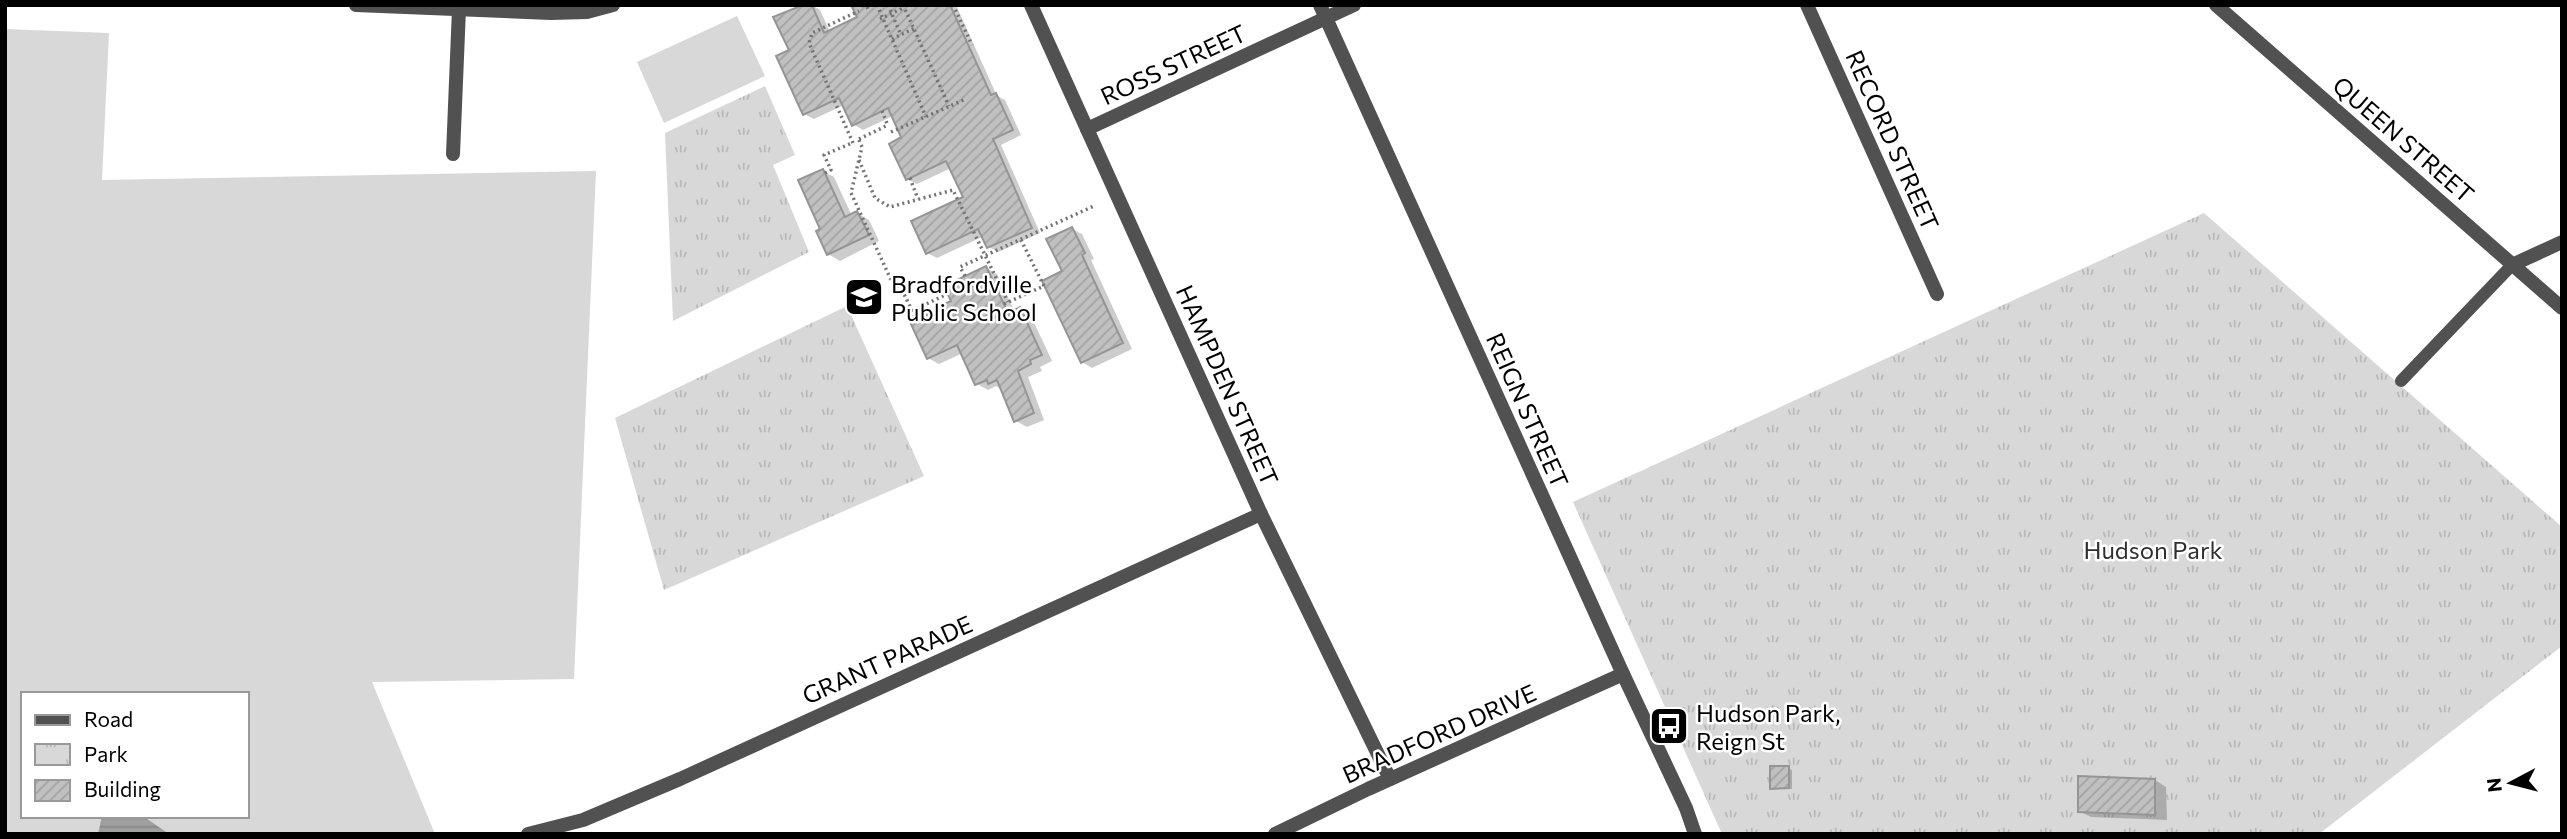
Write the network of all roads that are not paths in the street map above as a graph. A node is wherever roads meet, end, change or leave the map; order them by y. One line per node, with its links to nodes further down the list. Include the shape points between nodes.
1 (356, 5): 7 (street)
2 (613, 5): 7 (street, via 563,13)
3 (1031, 5): 9 (street, HAMPDEN STREET)
4 (1354, 5): 8 (street, ROSS STREET)
5 (1807, 5): 13 (street, RECORD STREET)
6 (2216, 5): 12 (street, QUEEN STREET)
7 (459, 9): 10 (street)
8 (1323, 12): 9 (street, ROSS STREET); 17 (street, REIGN STREET)
9 (1087, 129): 16 (street, HAMPDEN STREET)
10 (453, 154)
11 (2562, 242): 12 (street)
12 (2512, 265): 14 (street, QUEEN STREET); 15 (lane)
13 (1937, 294)
14 (2562, 308)
15 (2401, 381)
16 (1261, 514): 18 (street, HAMPDEN STREET); 19 (street, GRANT PARADE, via 680,779 583,820)
17 (1623, 674): 18 (street, BRADFORD DRIVE); 21 (street, REIGN STREET)
18 (1390, 779): 20 (street, BRADFORD DRIVE)
19 (528, 834)
20 (1275, 834)
21 (1695, 834)

